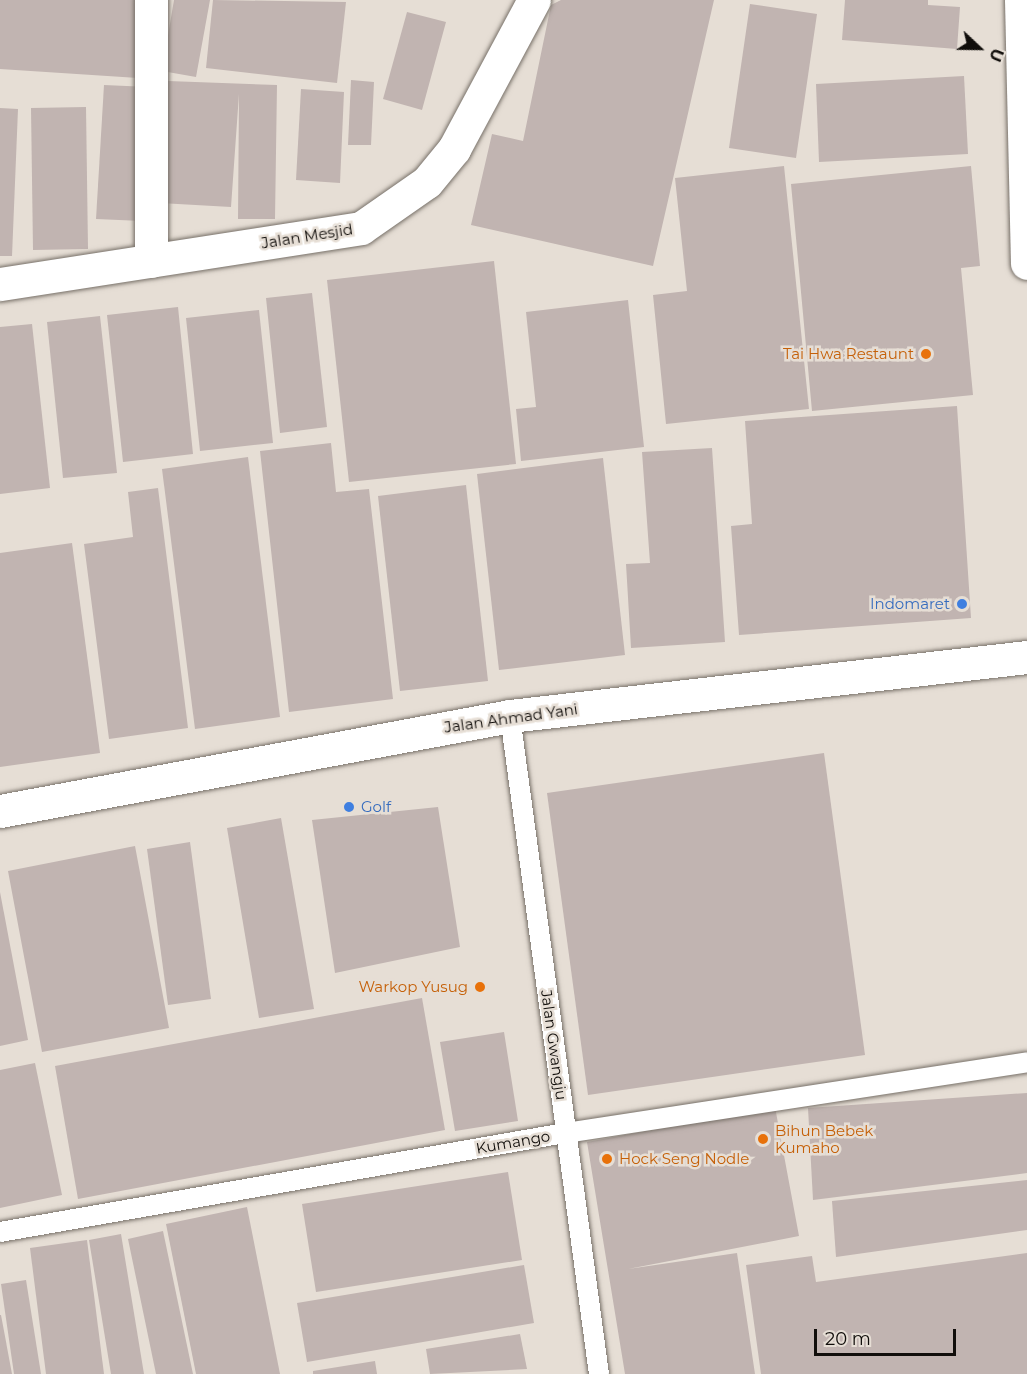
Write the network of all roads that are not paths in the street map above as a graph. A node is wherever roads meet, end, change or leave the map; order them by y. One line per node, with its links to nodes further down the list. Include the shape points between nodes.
1 (151, 0): 4 (main road)
2 (534, 0): 4 (main road, Jalan Mesjid, via 454,149 394,210 361,228)
3 (1021, 0): 5 (main road)
4 (151, 261): 6 (main road, Jalan Mesjid)
5 (1027, 263)
6 (0, 284)
7 (1027, 657): 8 (main road, Jalan Ahmad Yani)
8 (510, 716): 9 (main road, Jalan Ahmad Yani); 11 (lane, Jalan Gwangju)
9 (0, 810)
10 (1027, 1062): 11 (lane, Kumango)
11 (565, 1133): 12 (lane, Kumango); 13 (lane, Jalan Gwangju)
12 (0, 1232)
13 (599, 1374)

